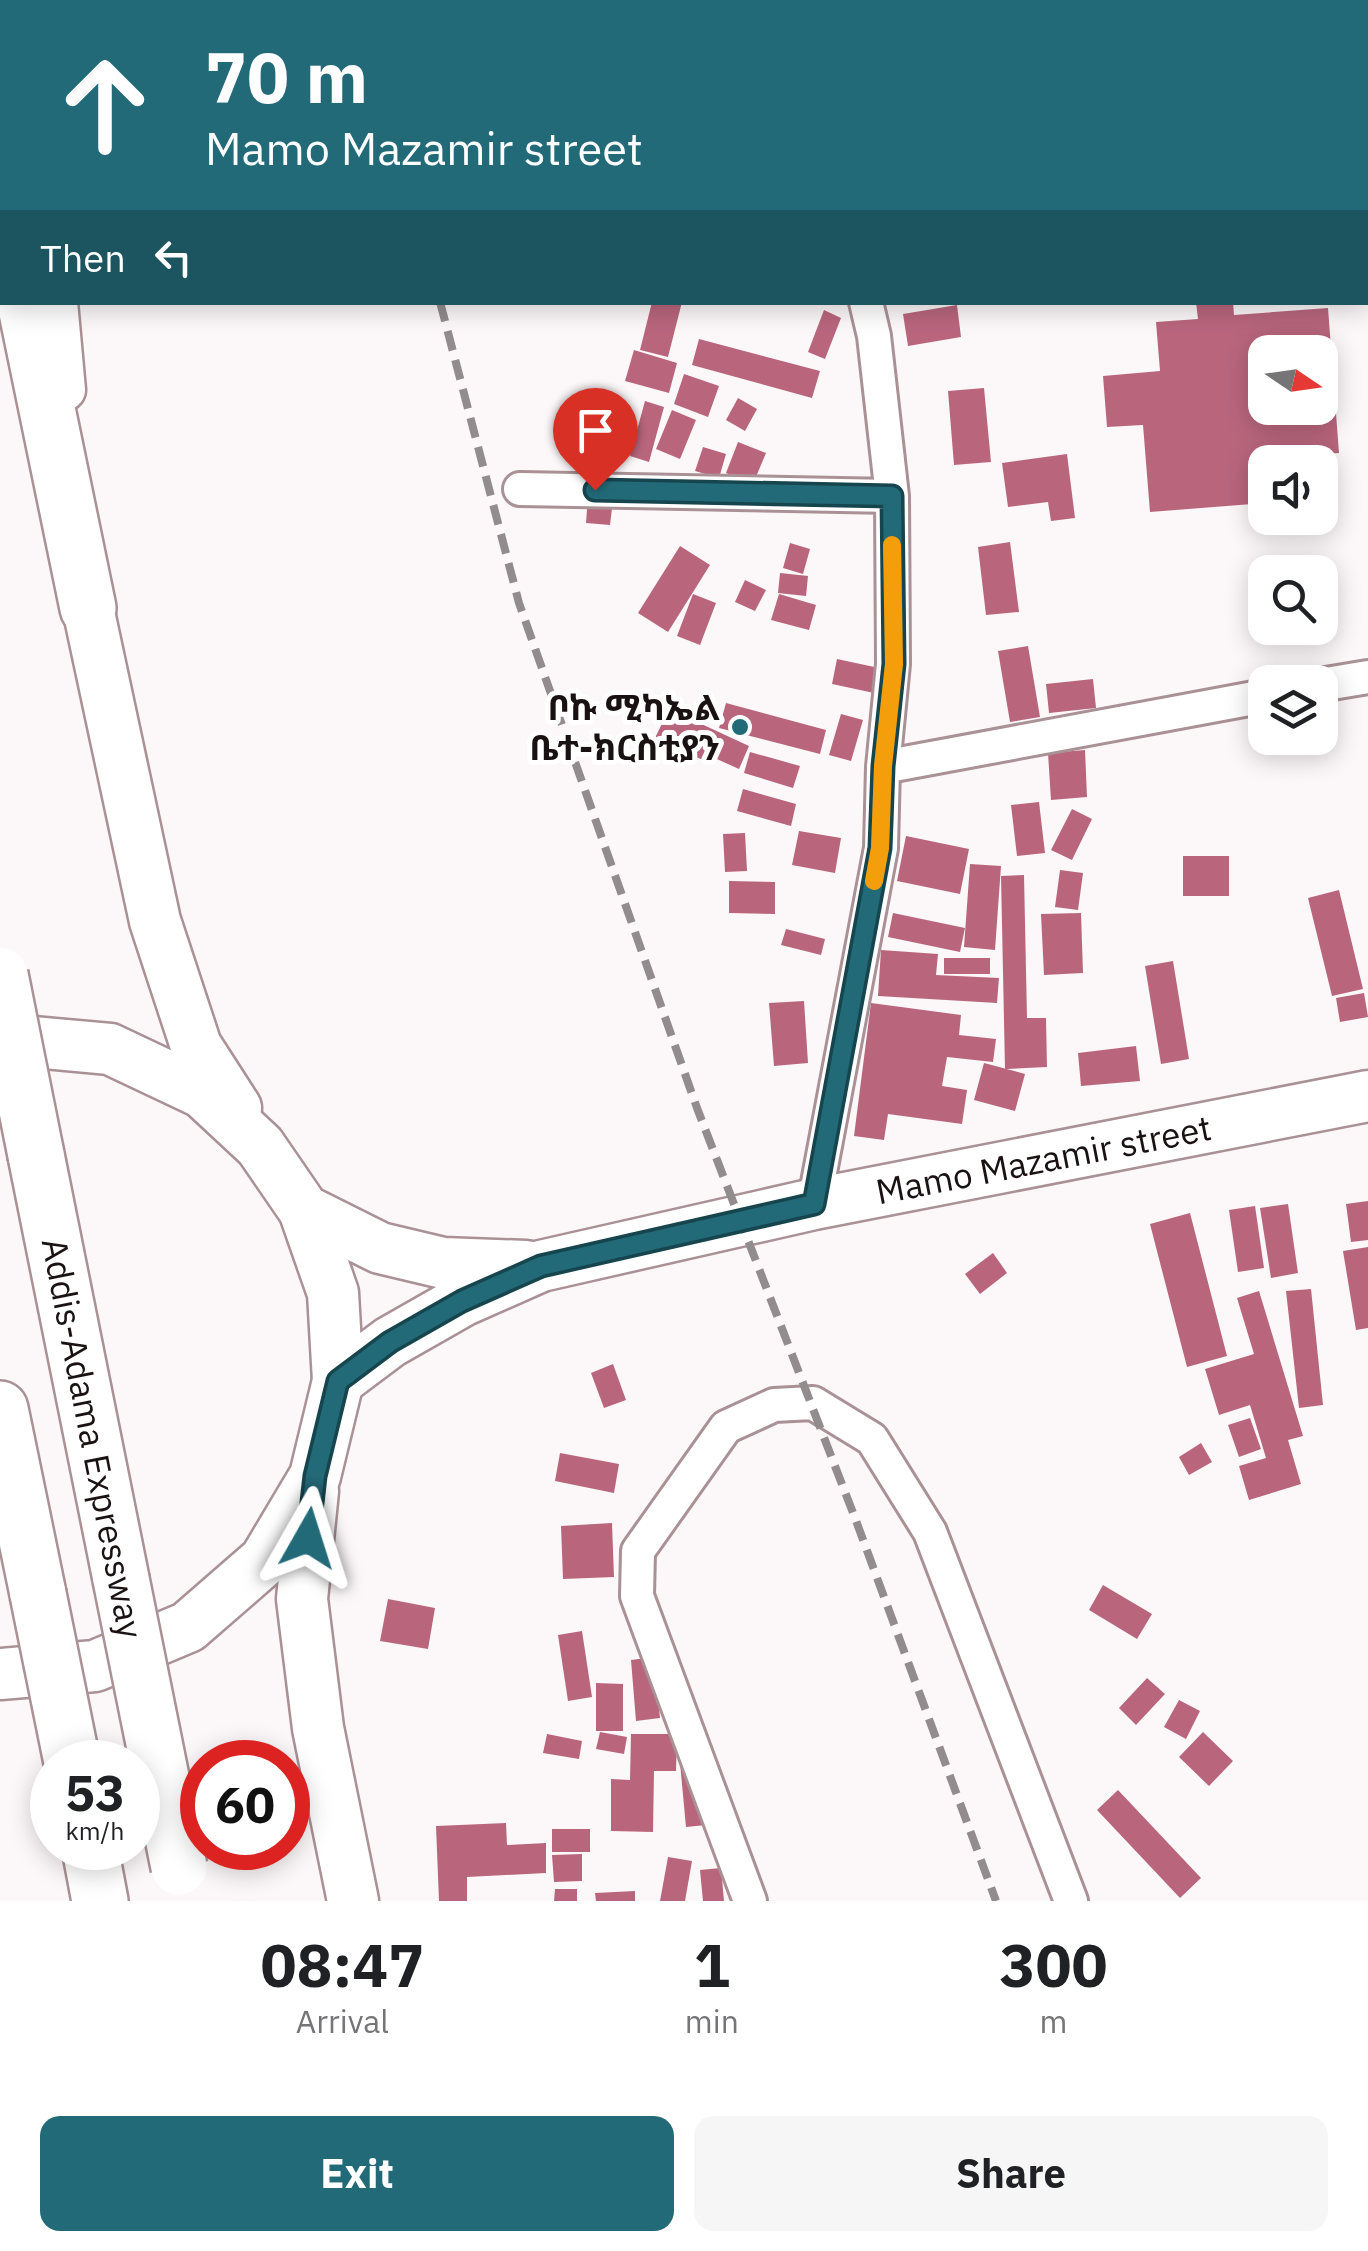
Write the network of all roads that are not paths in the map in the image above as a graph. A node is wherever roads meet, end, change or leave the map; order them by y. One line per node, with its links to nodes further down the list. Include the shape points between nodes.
1 (26, 305): 6 (highway)
2 (57, 305): 6 (street)
3 (867, 305): 5 (street)
4 (520, 489): 5 (street)
5 (892, 496): 10 (street, via 894,664)
6 (88, 608): 14 (main road, via 155,921 196,1046)
7 (1368, 676): 8 (street)
8 (1338, 682)
9 (1248, 699): 10 (street)
10 (883, 766): 15 (street, via 880,848)
11 (0, 974): 23 (highway, Addis-Adama Expressway, bridge)
12 (0, 1039): 14 (main road, via 110,1049 203,1094)
13 (1368, 1096): 15 (main road, Mamo Mazamir street)
14 (260, 1146): 16 (main road)
15 (814, 1204): 17 (main road, Mamo Mazamir street)
16 (304, 1210): 17 (main road, via 380,1248 443,1263); 18 (main road, via 333,1294)
17 (541, 1266): 18 (main road, via 433,1317)
18 (338, 1381): 20 (main road)
19 (0, 1408): 22 (highway, bridge)
20 (315, 1476): 21 (main road, via 265,1560 188,1626 96,1666); 24 (main road, via 302,1600 318,1728)
21 (0, 1674)
22 (68, 1740)
23 (182, 1884)
24 (353, 1901)
25 (750, 1901): 26 (street, via 636,1596 638,1551 726,1427 774,1404 813,1403 872,1438 930,1532)
26 (1071, 1901)

